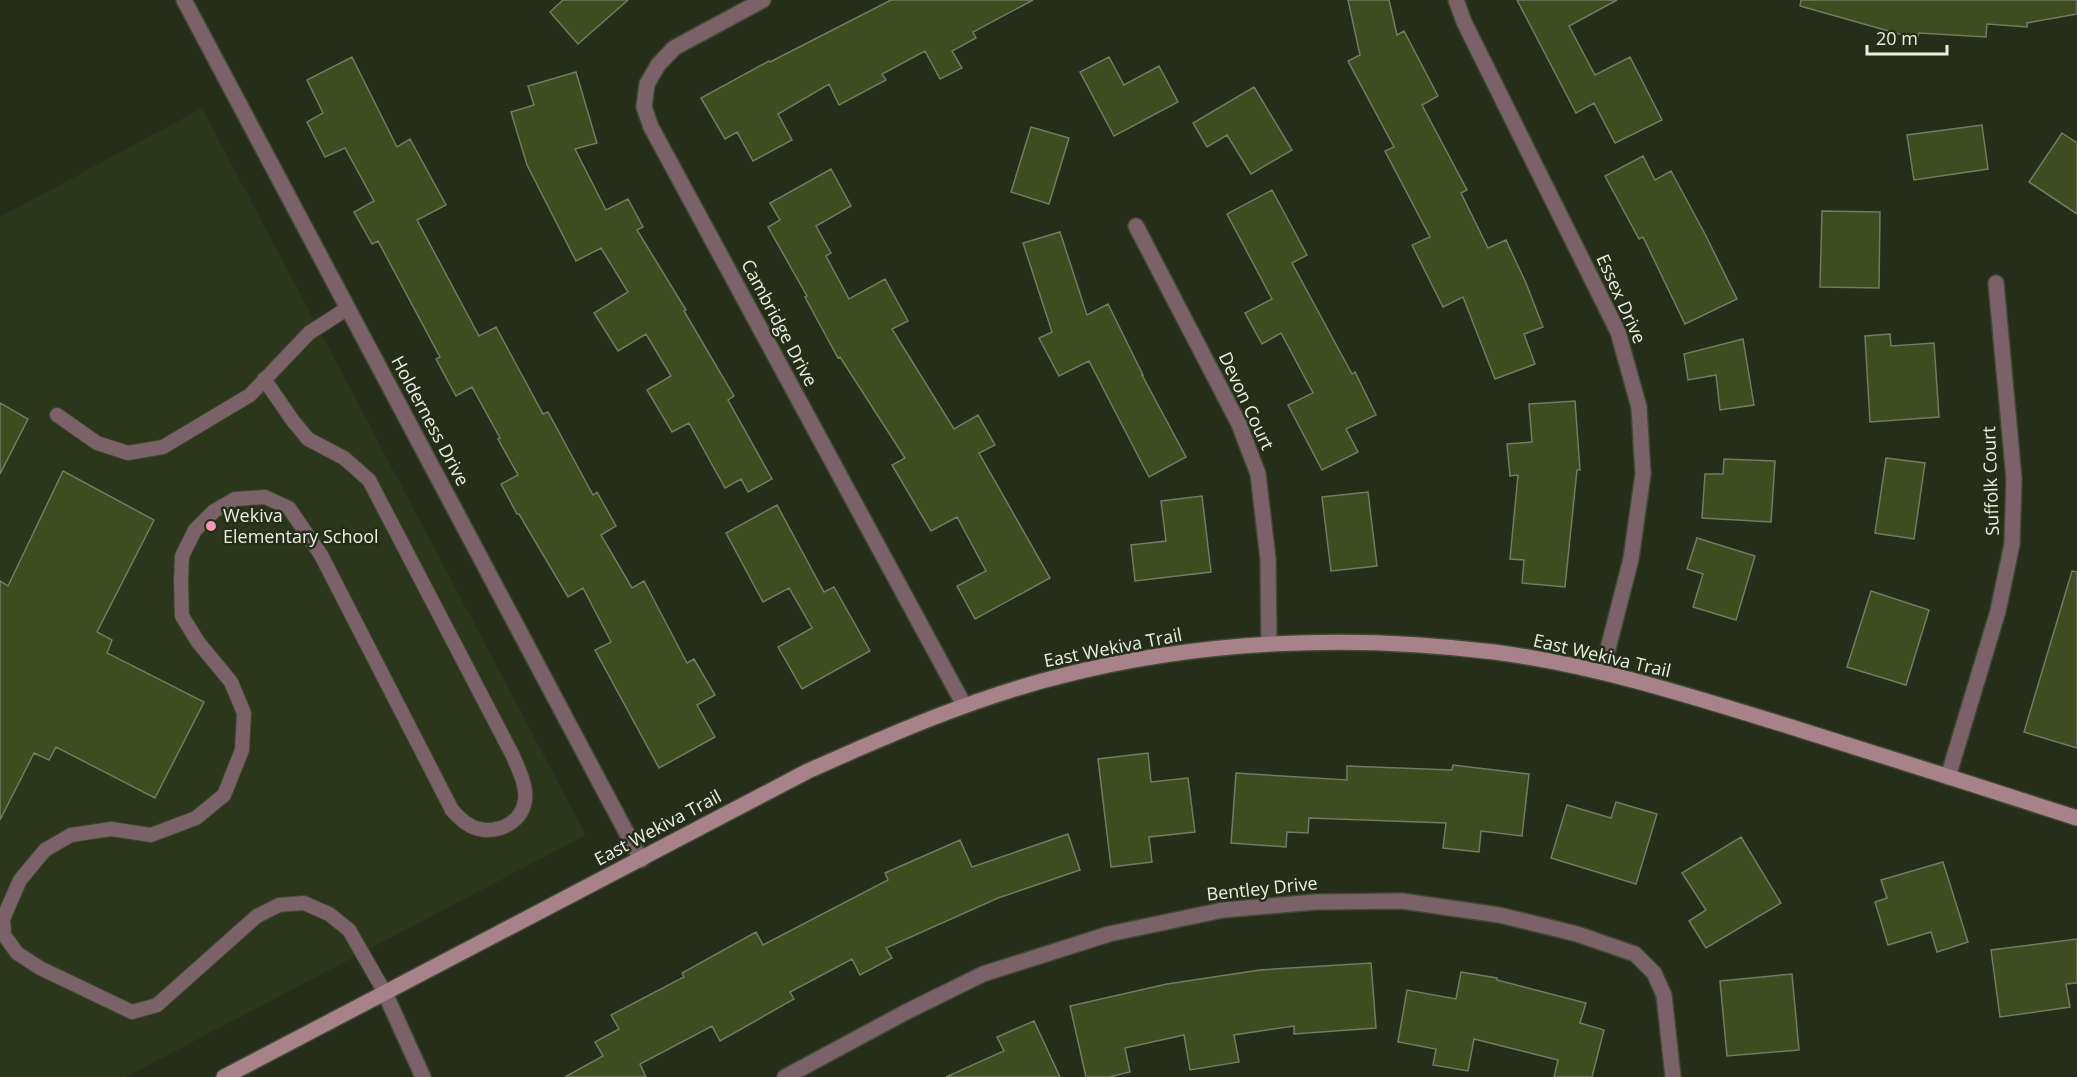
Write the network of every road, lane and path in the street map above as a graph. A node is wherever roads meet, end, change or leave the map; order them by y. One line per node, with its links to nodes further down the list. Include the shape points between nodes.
1 (184, 0): 6 (street, Holderness Drive)
2 (763, 0): 11 (street, Cambridge Drive, via 674,48 647,84 644,107 651,127)
3 (1456, 0): 10 (street, Essex Drive, via 1618,332 1639,408 1643,474 1631,559)
4 (1136, 226): 9 (street, Devon Court, via 1239,424 1258,474 1268,559)
5 (1996, 283): 12 (street, Suffolk Court, via 2014,479 2012,544 1998,611)
6 (348, 308): 7 (lane, via 309,333); 14 (street, Holderness Drive)
7 (264, 380): 8 (lane, via 228,410 163,447 128,453 97,444); 15 (lane, via 308,439 344,458 369,480 513,756 525,786 524,805 514,822 492,831 467,824 452,810 321,555 289,508 265,497 235,499 214,511 195,530 182,556 181,582 182,616 231,682 244,713 242,750 224,795 196,818 151,835 111,830 71,835 45,850 20,880 3,919 4,935 17,953 39,968 132,1012 158,1005 257,916 279,905 304,903 329,914 349,930)
8 (57, 414)
9 (1269, 643): 10 (street, East Wekiva Trail, via 1390,644 1494,652); 11 (street, East Wekiva Trail, via 1138,660 1062,676)
10 (1602, 672): 12 (street, East Wekiva Trail)
11 (964, 705): 14 (street, East Wekiva Trail, via 808,771)
12 (1948, 777): 13 (street, East Wekiva Trail)
13 (2077, 818)
14 (640, 860): 15 (street, East Wekiva Trail)
15 (384, 991): 16 (street, East Wekiva Trail); 17 (street)
16 (224, 1077)
17 (423, 1077)
18 (785, 1077): 19 (street, Bentley Drive, via 983,974 1109,934 1223,910 1315,902 1402,901 1499,915 1635,954 1654,972 1664,995)
19 (1673, 1077)

